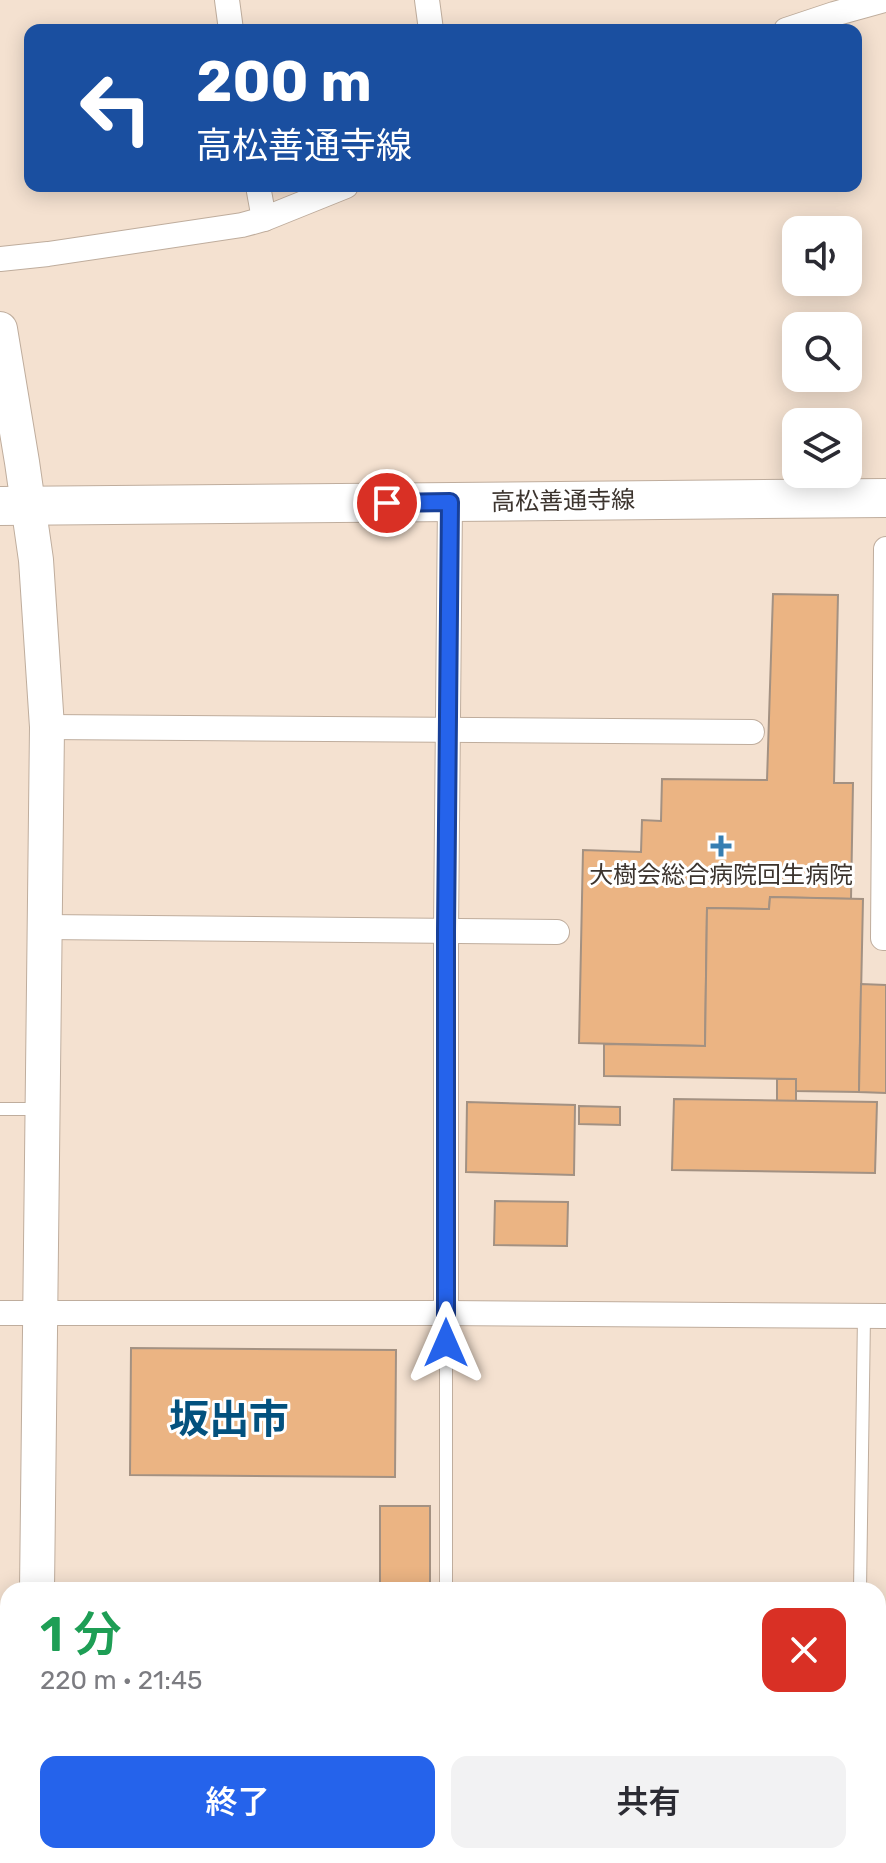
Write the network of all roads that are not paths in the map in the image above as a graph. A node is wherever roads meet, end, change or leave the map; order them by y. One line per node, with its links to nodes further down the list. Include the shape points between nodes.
1 (227, 0): 5 (street)
2 (427, 0): 6 (street)
3 (884, 0): 4 (street)
4 (832, 7): 7 (street)
5 (230, 24)
6 (430, 24)
7 (798, 24)
8 (259, 192): 10 (street)
9 (331, 192): 10 (street)
10 (264, 219): 11 (street)
11 (0, 259)
12 (0, 329): 15 (street)
13 (886, 498): 14 (main road, 高松善通寺線)
14 (450, 502): 15 (main road, 高松善通寺線); 18 (street)
15 (14, 505): 17 (street, via 36,560)
16 (886, 549): 23 (street)
17 (47, 727): 18 (street); 20 (street)
18 (448, 729): 19 (street); 21 (street)
19 (752, 732)
20 (45, 927): 21 (street); 25 (street)
21 (446, 931): 22 (street); 28 (street)
22 (557, 932)
23 (886, 938)
24 (0, 1109): 25 (lane)
25 (42, 1109): 26 (street)
26 (40, 1312): 27 (street); 28 (street); 30 (street)
27 (0, 1313)
28 (446, 1313): 29 (street); 31 (lane)
29 (875, 1316): 32 (lane)
30 (37, 1582)
31 (446, 1582)
32 (860, 1582)

